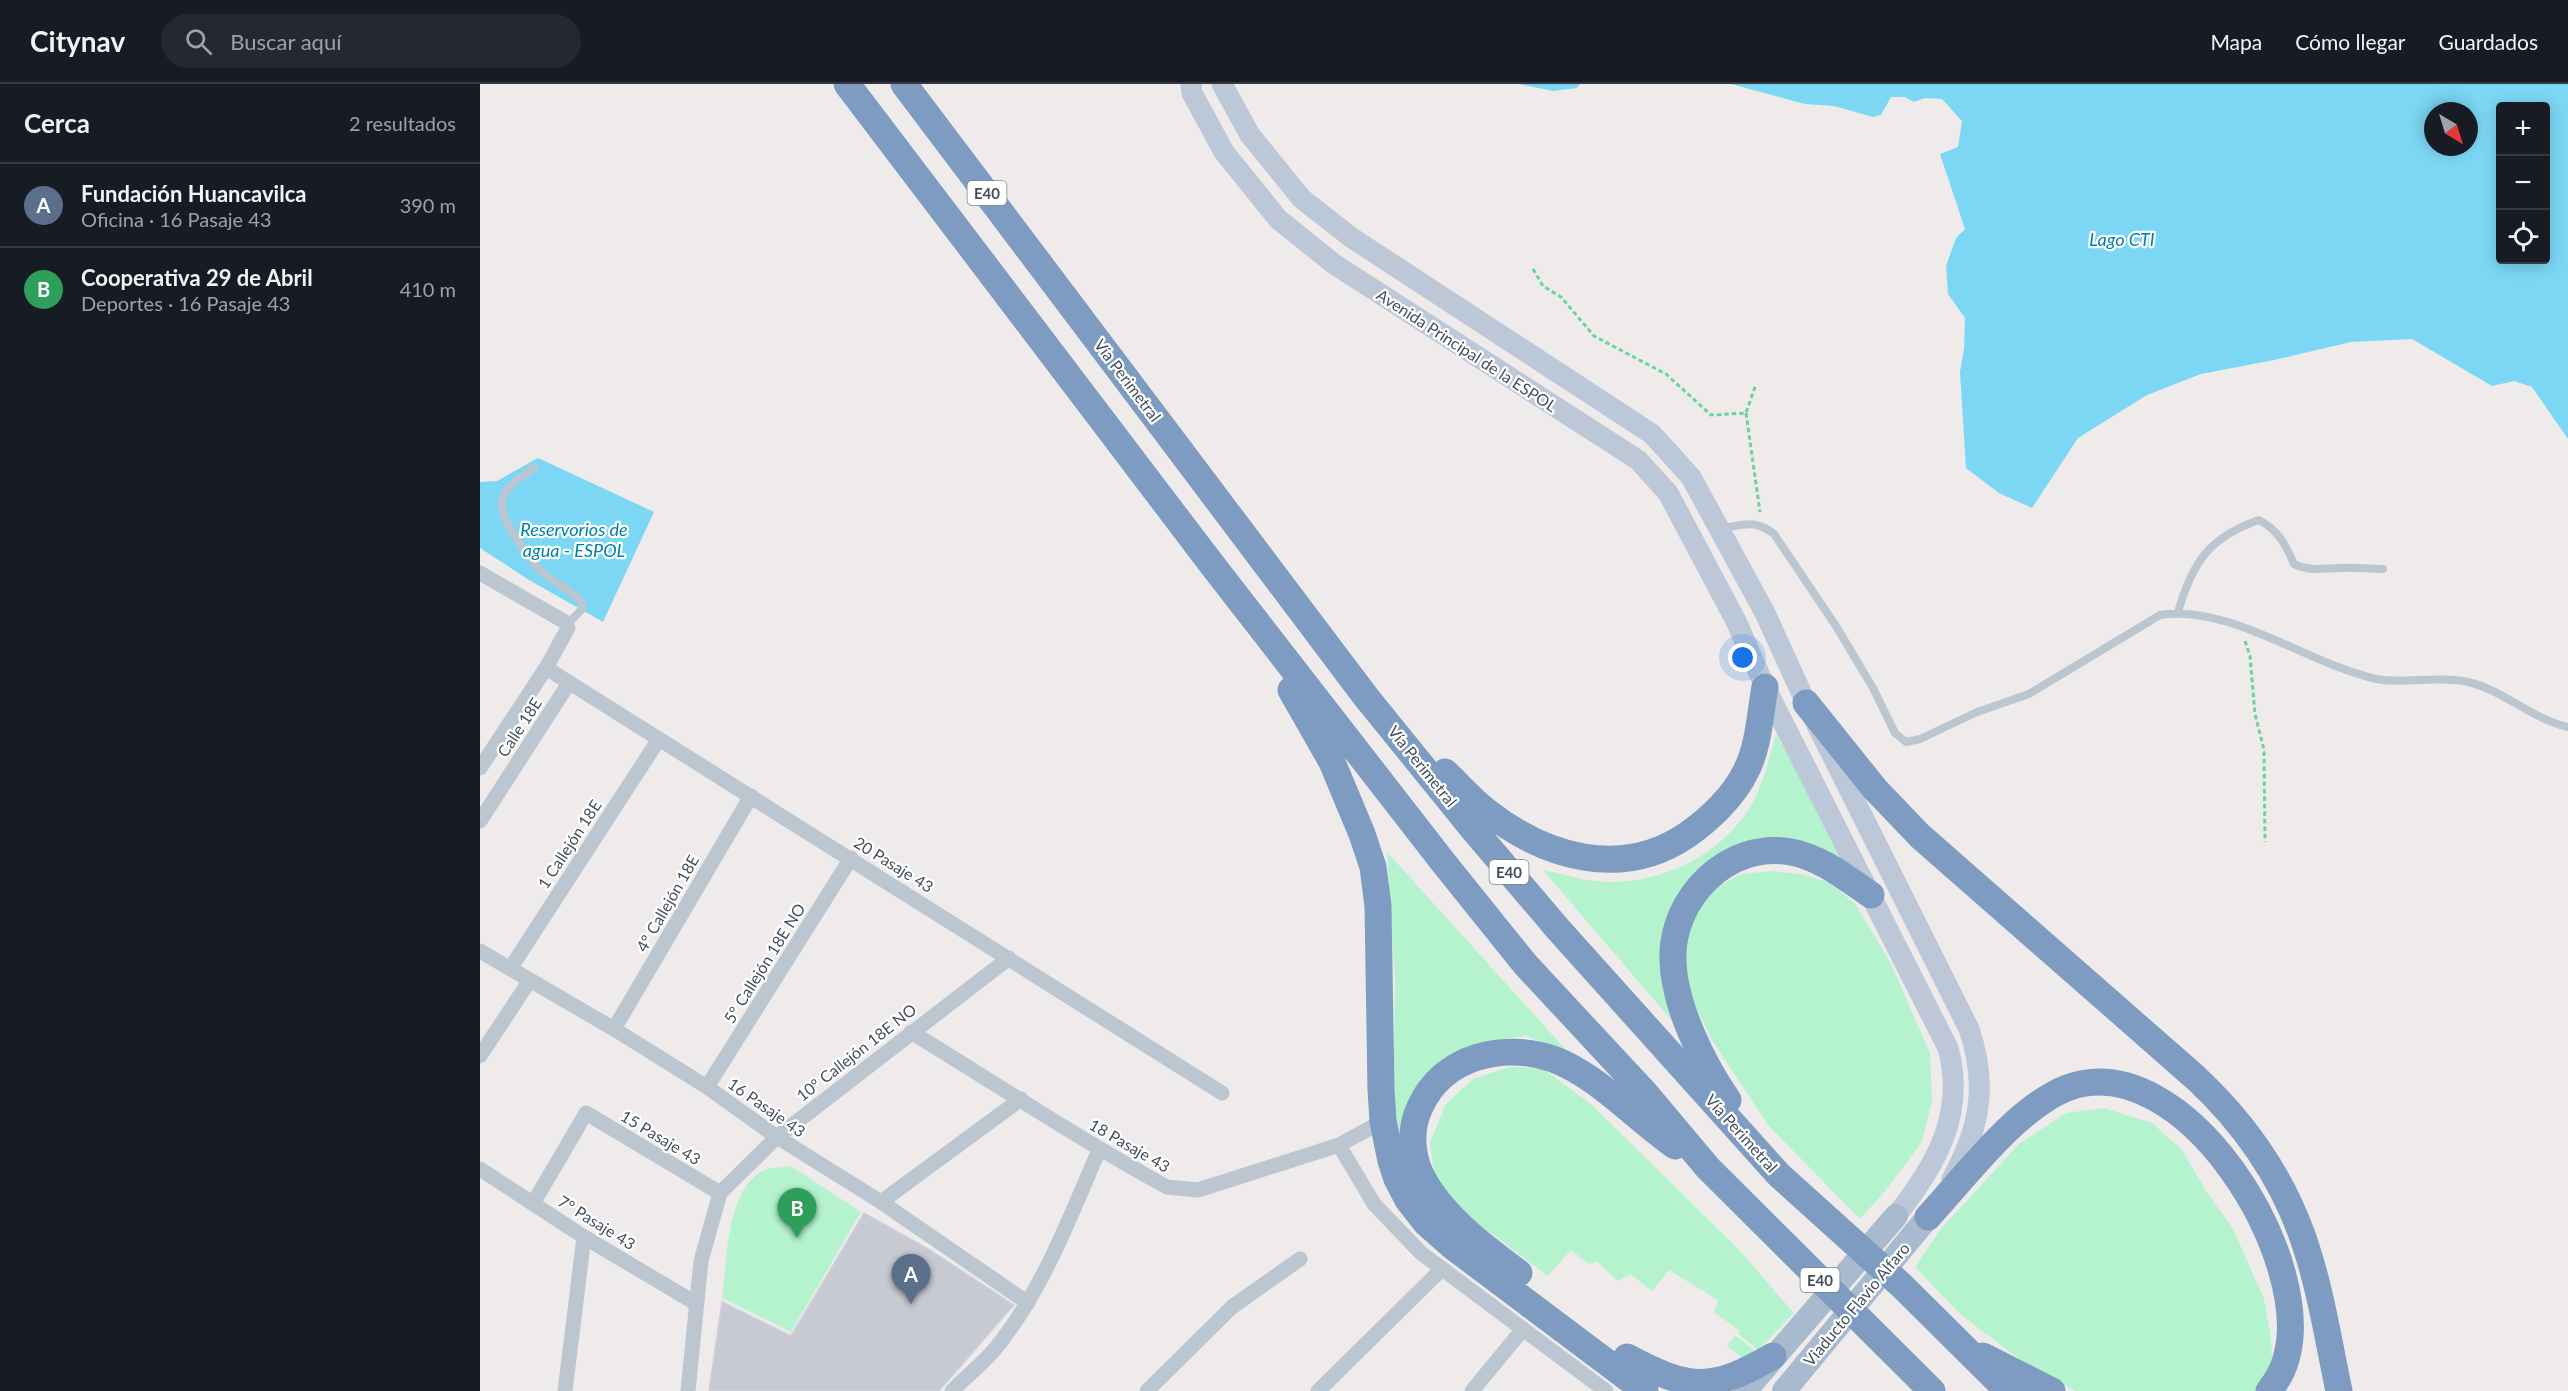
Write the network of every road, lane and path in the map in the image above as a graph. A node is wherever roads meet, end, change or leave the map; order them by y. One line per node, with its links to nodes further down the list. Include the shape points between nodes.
1 (847, 84): 14 (highway, E40)
2 (904, 84): 25 (highway, Vía Perimetral / E40)
3 (1191, 84): 7 (main road, Avenida Principal de la ESPOL, via 1192,93 1224,152 1278,219 1334,264)
4 (1222, 84): 6 (main road, Avenida Principal de la ESPOL, via 1250,135 1302,199 1352,238)
5 (1533, 269): 9 (path, via 1543,286 1561,297 1594,336 1666,374 1711,415)
6 (1432, 289): 7 (main road); 12 (main road, Avenida Principal de la ESPOL, via 1652,434 1691,477)
7 (1413, 317): 13 (main road, Avenida Principal de la ESPOL, via 1638,460 1668,493)
8 (1756, 384): 9 (path)
9 (1746, 413): 11 (path)
10 (534, 468): 18 (lane, via 515,480 501,505 505,522 527,555 546,576 581,601 582,609)
11 (1762, 525): 12 (lane); 17 (lane, via 1774,534 1836,626 1895,733 1906,742 2029,694 2160,615)
12 (1719, 528): 13 (main road); 20 (main road, Avenida Principal de la ESPOL)
13 (1696, 546): 21 (main road, Avenida Principal de la ESPOL)
14 (1210, 562): 45 (highway, via 1322,742 1368,851 1378,906); 49 (highway, E40, via 1525,964 1645,1093)
15 (2382, 569): 17 (lane, via 2310,571 2294,564 2273,528 2259,520 2224,537 2202,556 2187,580)
16 (480, 573): 18 (street)
17 (2178, 612): 19 (lane)
18 (567, 625): 22 (street, Calle 18E)
19 (2240, 628): 27 (lane, via 2374,679 2468,682); 32 (path, via 2250,656 2255,714 2264,750)
20 (1778, 640): 21 (main road, via 1763,638 1755,643); 26 (main road, Avenida Principal de la ESPOL)
21 (1752, 653): 24 (main road, Avenida Principal de la ESPOL)
22 (546, 668): 23 (street, 20 Pasaje 43); 29 (street, Calle 18E)
23 (569, 682): 28 (street, 20 Pasaje 43); 31 (street, Calle 18E)
24 (1765, 687): 25 (highway, via 1746,772 1718,809 1666,848 1635,858 1606,860 1576,856 1544,845 1485,810); 34 (main road, Avenida Principal de la ESPOL)
25 (1366, 696): 51 (highway, Vía Perimetral / E40, via 1558,929)
26 (1806, 703): 56 (main road, Avenida Principal de la ESPOL, via 1963,1016 1977,1055 1980,1094 1973,1135 1956,1173); 79 (highway, via 1875,789 1920,836 2196,1078 2238,1122 2266,1160 2302,1234)
27 (2568, 728)
28 (658, 739): 30 (street, 20 Pasaje 43); 37 (street, 1 Callejón 18E)
29 (480, 768)
30 (751, 796): 33 (street, 20 Pasaje 43); 39 (street, 4° Callejón 18E)
31 (480, 822)
32 (2265, 842)
33 (851, 858): 36 (street, 20 Pasaje 43); 42 (street, 5° Callejón 18E NO)
34 (1871, 896): 51 (highway, via 1816,860 1791,852 1761,851 1726,865 1701,885 1685,907 1675,932 1675,981 1694,1036 1725,1096); 55 (main road, Avenida Principal de la ESPOL, via 1938,1023 1953,1070 1954,1103 1946,1135)
35 (480, 951): 37 (street, 16 Pasaje 43)
36 (1009, 957): 40 (street, 10° Callejón 18E NO); 43 (street, 20 Pasaje 43)
37 (510, 969): 38 (street, 16 Pasaje 43)
38 (530, 980): 39 (street, 16 Pasaje 43); 41 (street)
39 (614, 1029): 42 (street, 16 Pasaje 43)
40 (911, 1032): 44 (street, 18 Pasaje 43); 46 (street, 10° Callejón 18E NO)
41 (480, 1056)
42 (707, 1087): 46 (street, 16 Pasaje 43)
43 (1221, 1093)
44 (1021, 1099): 48 (street, 18 Pasaje 43); 54 (street)
45 (1383, 1121): 47 (street, 18 Pasaje 43); 72 (highway, via 1401,1189 1426,1223 1465,1257)
46 (777, 1137): 52 (street, 10° Callejón 18E NO); 54 (street, 16 Pasaje 43)
47 (1339, 1145): 48 (street, 18 Pasaje 43, via 1198,1190 1167,1187); 59 (street, via 1374,1204 1406,1239)
48 (1099, 1150): 60 (street, via 1050,1264)
49 (1708, 1168): 64 (highway, via 1587,1077 1551,1059 1520,1053 1493,1053 1453,1067 1424,1098 1413,1132 1419,1172 1435,1198 1492,1253 1641,1368 1676,1386 1708,1391 1732,1383); 75 (highway, E40)
50 (480, 1169): 53 (street, 7° Pasaje 43)
51 (1779, 1175): 63 (highway, Vía Perimetral / E40, via 1901,1285)
52 (720, 1193): 53 (street, 15 Pasaje 43, via 586,1113); 61 (street, 10° Callejón 18E NO, via 701,1261)
53 (534, 1202): 57 (street, 7° Pasaje 43)
54 (881, 1202): 60 (street, 16 Pasaje 43)
55 (1896, 1216): 64 (main road, Viaducto Flavio Alfaro)
56 (1928, 1217): 74 (main road, Viaducto Flavio Alfaro); 78 (highway, via 2016,1120 2042,1100 2066,1088 2090,1083 2118,1085 2146,1094 2193,1125 2215,1149 2252,1202 2279,1258 2288,1294 2290,1328 2286,1360)
57 (584, 1237): 61 (street, 7° Pasaje 43); 65 (street)
58 (1300, 1259): 68 (street, via 1232,1307)
59 (1442, 1269): 62 (street); 69 (street)
60 (1028, 1303): 67 (street, via 994,1350)
61 (697, 1304): 66 (street, 10° Callejón 18E NO)
62 (1523, 1329): 70 (street); 71 (street)
63 (1958, 1344): 76 (highway, Vía Perimetral / E40); 77 (highway)
64 (1773, 1356): 73 (main road, Viaducto Flavio Alfaro)
65 (565, 1391)
66 (688, 1391)
67 (952, 1391)
68 (1147, 1391)
69 (1318, 1391)
70 (1472, 1391)
71 (1606, 1391)
72 (1645, 1391)
73 (1745, 1391)
74 (1784, 1391)
75 (1932, 1391)
76 (2008, 1391)
77 (2052, 1391)
78 (2269, 1391)
79 (2339, 1391)

